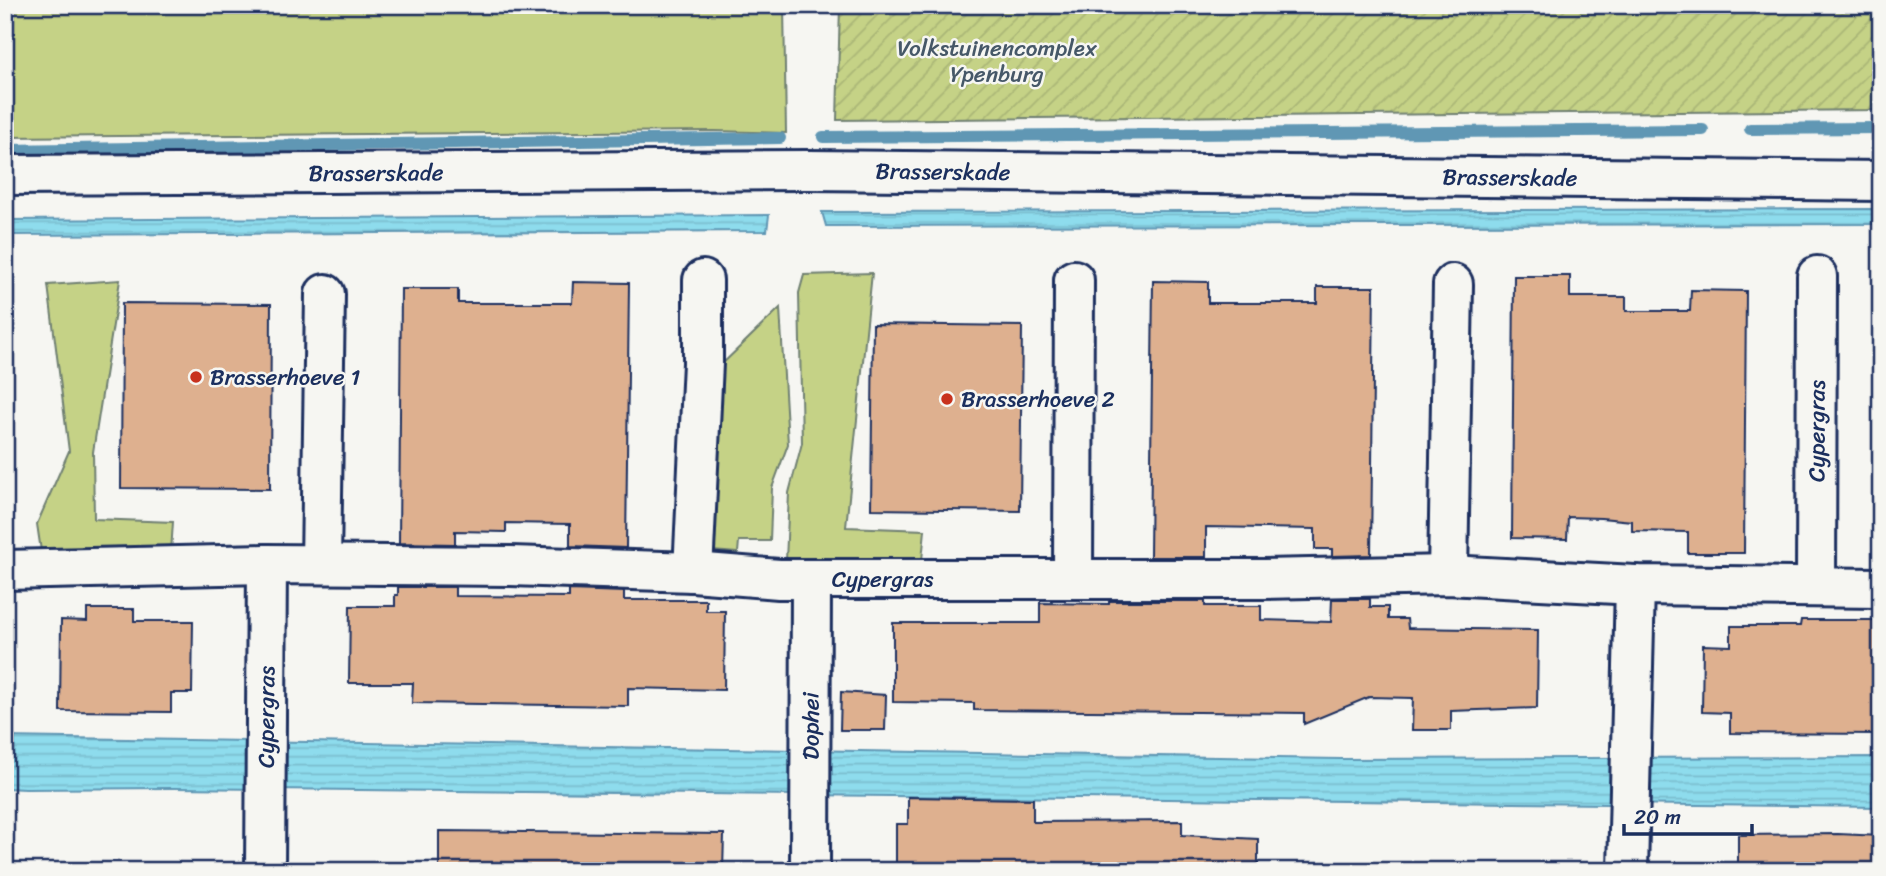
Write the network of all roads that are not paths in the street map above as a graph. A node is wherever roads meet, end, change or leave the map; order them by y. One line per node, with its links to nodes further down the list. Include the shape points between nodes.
1 (5, 175): 2 (street, Brasserskade, via 809,170)
2 (1881, 181)
3 (1817, 276): 16 (street, Cypergras)
4 (704, 279): 11 (street)
5 (1074, 280): 14 (street)
6 (1453, 284): 12 (street)
7 (325, 294): 9 (street)
8 (267, 564): 9 (street, Cypergras); 10 (street, Cypergras); 18 (street, Cypergras)
9 (321, 564): 11 (street, Cypergras)
10 (5, 570)
11 (693, 572): 13 (street, Cypergras)
12 (1448, 575): 14 (street, Cypergras); 15 (street, Cypergras)
13 (811, 579): 14 (street, Cypergras); 19 (street, Dophei)
14 (1073, 579)
15 (1635, 585): 16 (street, Cypergras); 20 (street)
16 (1816, 587): 17 (street, Cypergras)
17 (1881, 588)
18 (265, 871)
19 (810, 871)
20 (1628, 871)

